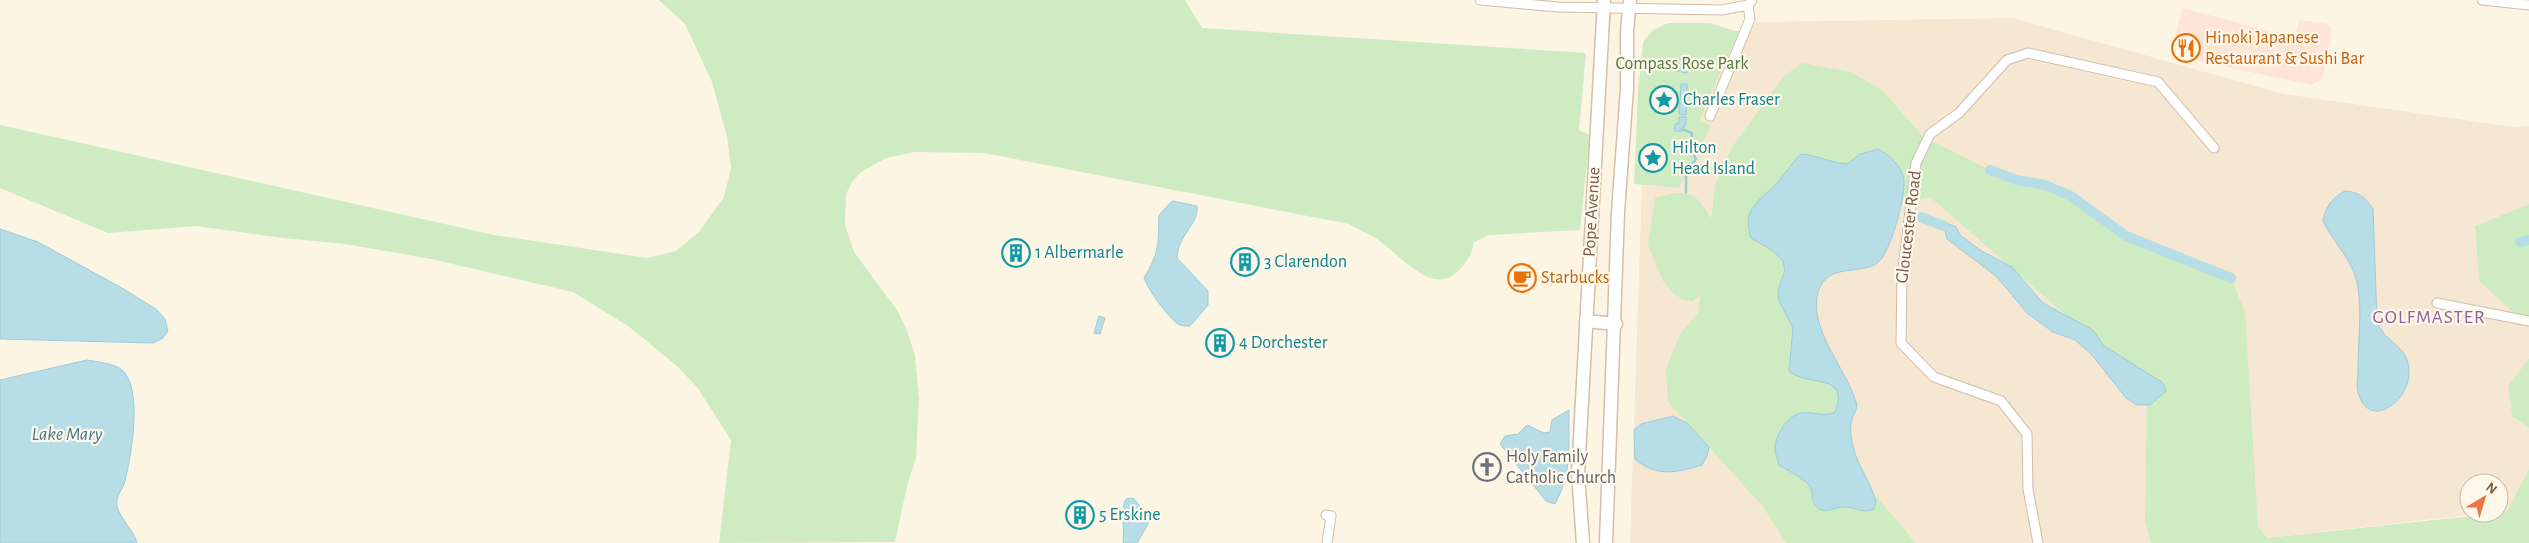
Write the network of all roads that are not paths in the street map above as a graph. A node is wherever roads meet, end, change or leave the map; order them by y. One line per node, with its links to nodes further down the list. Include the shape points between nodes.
1 (1480, 0): 4 (street, via 1558,7)
2 (2482, 0): 6 (street)
3 (1750, 2): 5 (street, via 1722,10); 7 (street, via 1750,19)
4 (1604, 4): 5 (street); 10 (main road, Pope Avenue)
5 (1630, 4): 12 (main road, Pope Avenue, via 1628,88 1618,212)
6 (2529, 5)
7 (1710, 116)
8 (2214, 148): 17 (street, Gloucester Road, via 2158,82 2028,53 2008,60 1959,113 1930,134 1916,163 1902,276 1901,343 1934,377 2001,402 2027,434 2028,489)
9 (2437, 303): 11 (street)
10 (1586, 321): 12 (main road); 15 (main road, Pope Avenue, via 1578,474)
11 (2529, 321)
12 (1616, 324): 16 (main road, Pope Avenue)
13 (1326, 515): 14 (street, via 1331,516)
14 (1327, 543)
15 (1583, 543)
16 (1606, 543)
17 (2038, 543)

